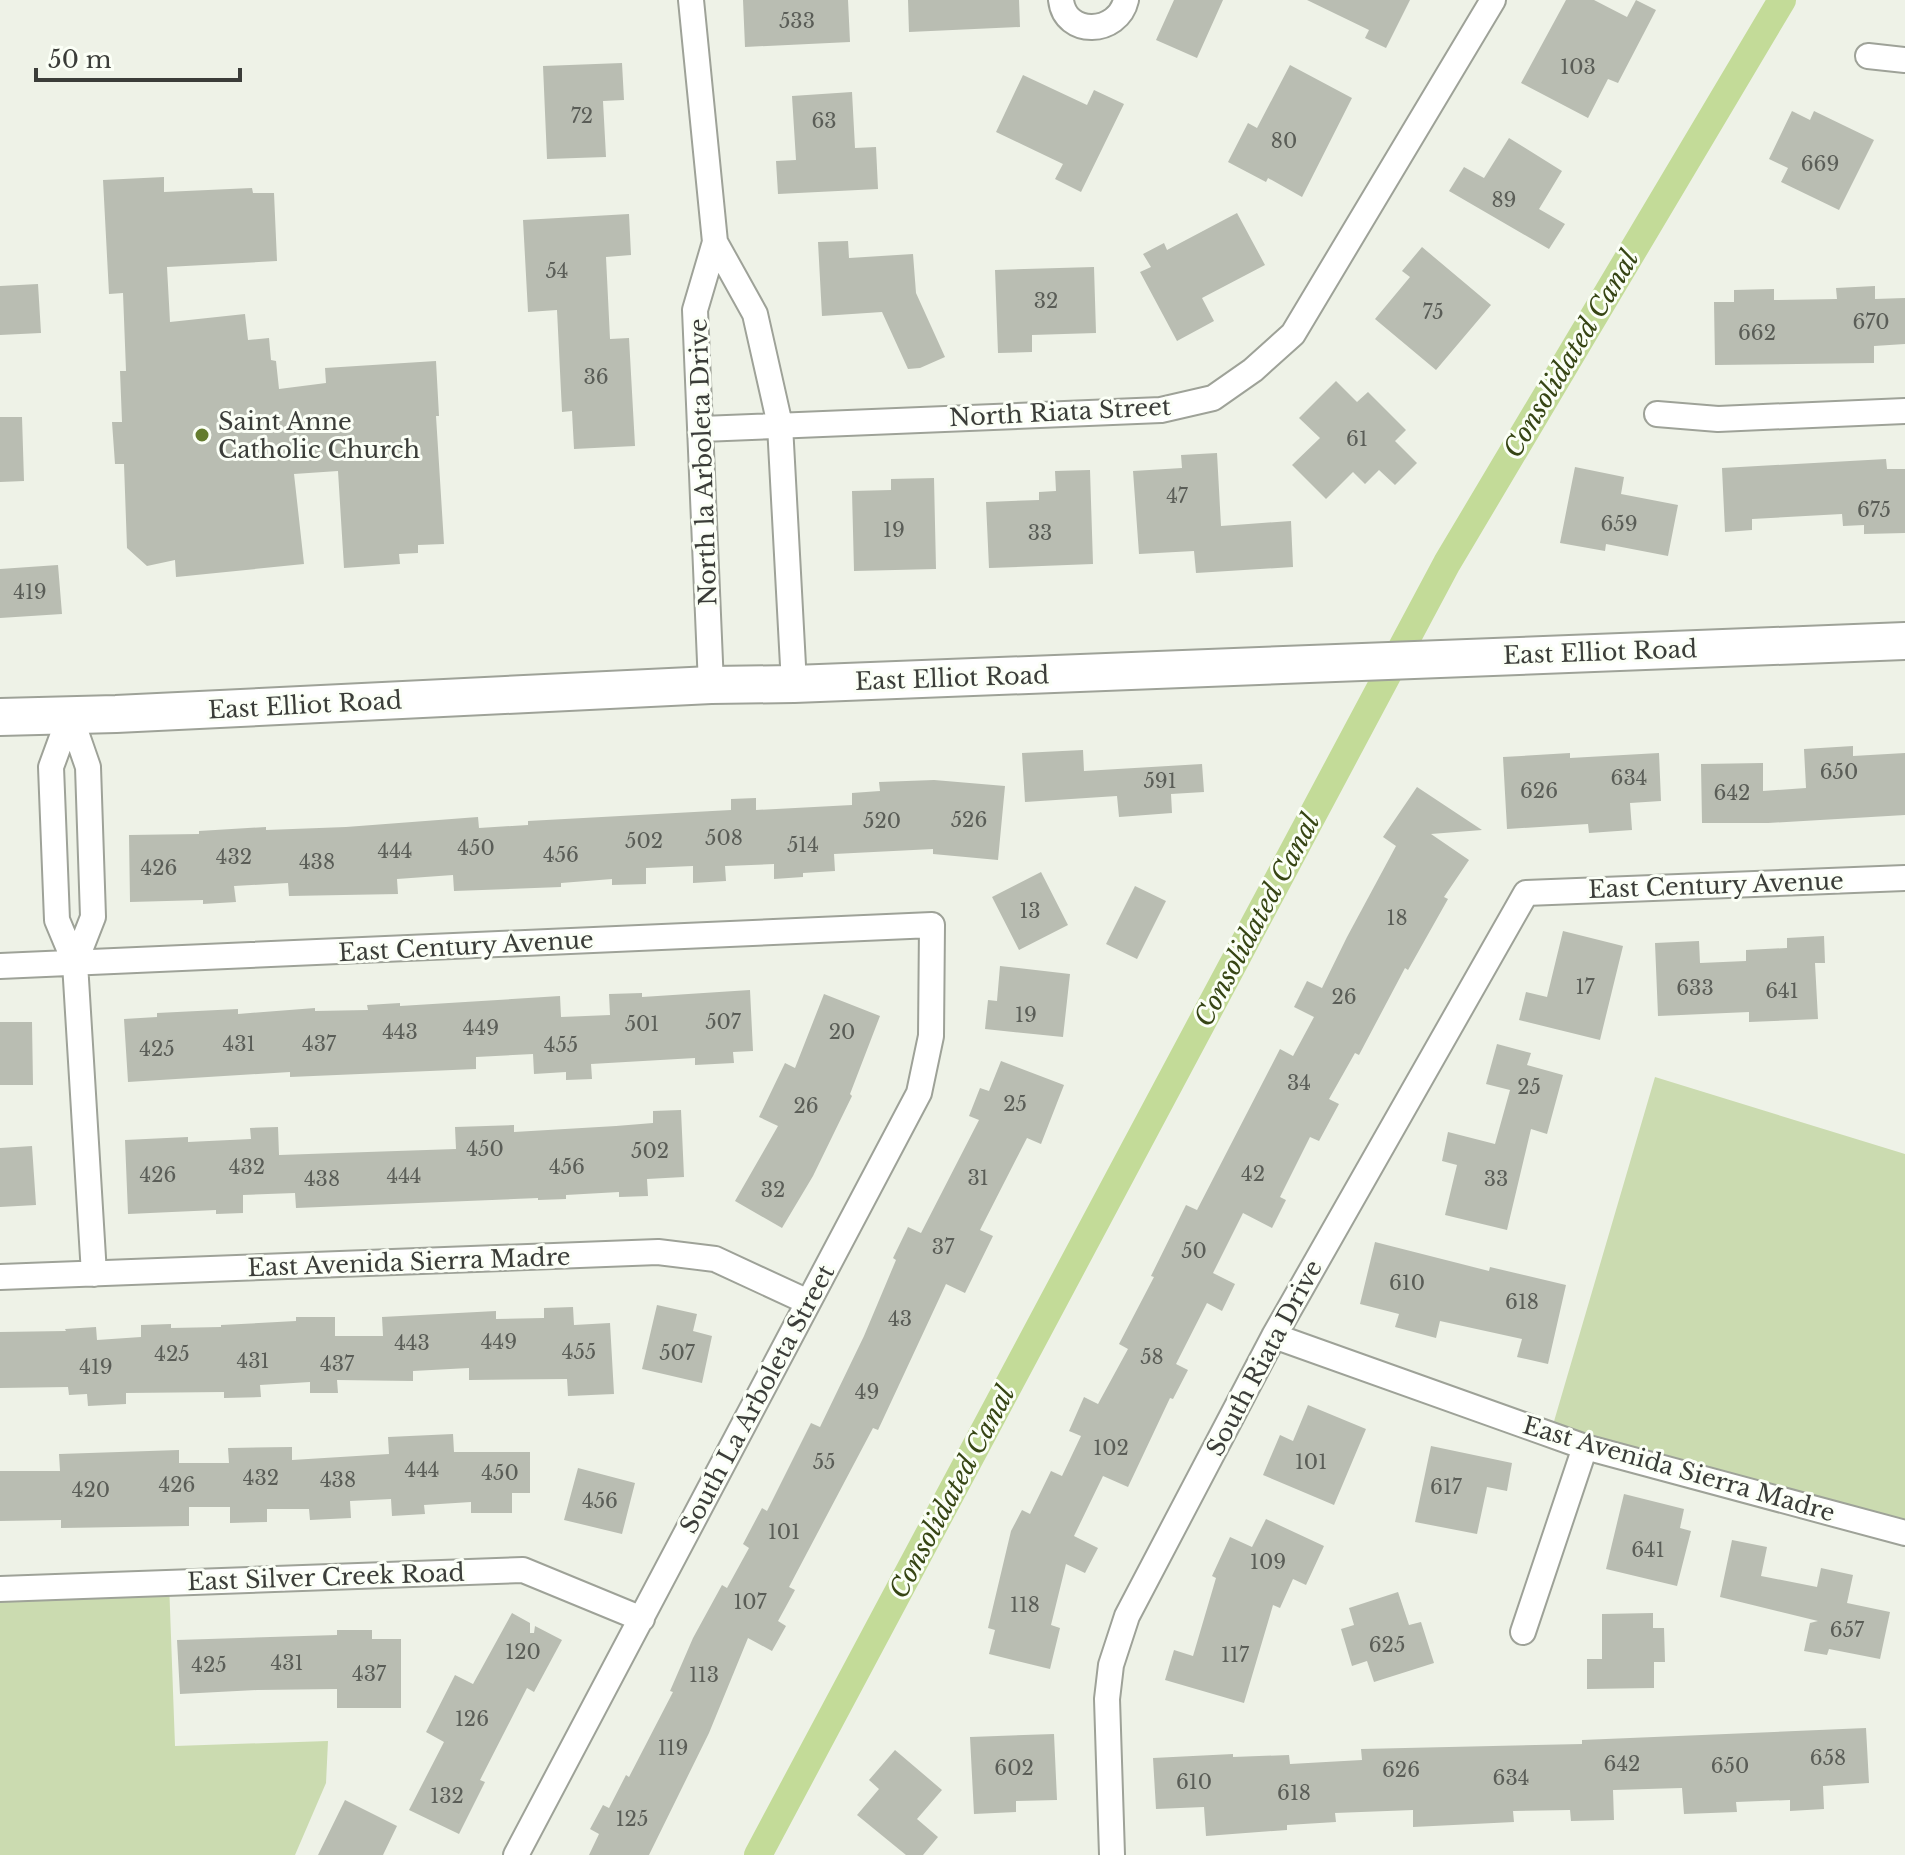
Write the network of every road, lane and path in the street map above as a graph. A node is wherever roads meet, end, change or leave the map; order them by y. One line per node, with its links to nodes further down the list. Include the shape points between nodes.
1 (691, 0): 7 (street, North la Arboleta Drive)
2 (1061, 0): 3 (street, via 1070,19 1099,28 1123,10)
3 (1126, 0)
4 (1493, 0): 10 (street, North Riata Street, via 1293,334 1213,398 1161,410)
5 (1868, 56): 6 (street)
6 (1905, 60)
7 (715, 242): 10 (street, North la Arboleta Drive, via 755,314); 11 (street, North la Arboleta Drive, via 695,310)
8 (1905, 411): 9 (street, via 1718,419)
9 (1657, 414)
10 (780, 425): 11 (street, North Riata Street); 13 (street, North la Arboleta Drive)
11 (702, 429): 14 (street, North la Arboleta Drive)
12 (1905, 641): 13 (main road, East Elliot Road)
13 (794, 684): 14 (main road, East Elliot Road)
14 (711, 685): 15 (main road, East Elliot Road)
15 (70, 715): 16 (main road, East Elliot Road); 20 (street, via 88,767 93,917); 20 (street, via 51,767 57,920)
16 (0, 717)
17 (1905, 878): 18 (street, East Century Avenue)
18 (1526, 893): 25 (street, South Riata Drive)
19 (932, 925): 20 (street, East Century Avenue); 24 (street, South La Arboleta Street, via 931,1036 919,1093)
20 (75, 963): 21 (street, East Century Avenue); 22 (street)
21 (0, 966)
22 (94, 1274): 23 (street, East Avenida Sierra Madre); 24 (street, East Avenida Sierra Madre, via 658,1252 715,1259)
23 (0, 1277)
24 (808, 1302): 29 (street, South La Arboleta Street)
25 (1274, 1336): 26 (street, East Avenida Sierra Madre); 32 (street, South Riata Drive, via 1127,1616 1111,1665 1107,1699)
26 (1585, 1447): 27 (street, East Avenida Sierra Madre); 30 (street)
27 (1905, 1533)
28 (0, 1589): 29 (street, East Silver Creek Road, via 523,1570)
29 (642, 1619): 31 (street, South La Arboleta Street)
30 (1523, 1632)
31 (516, 1855)
32 (1112, 1855)

